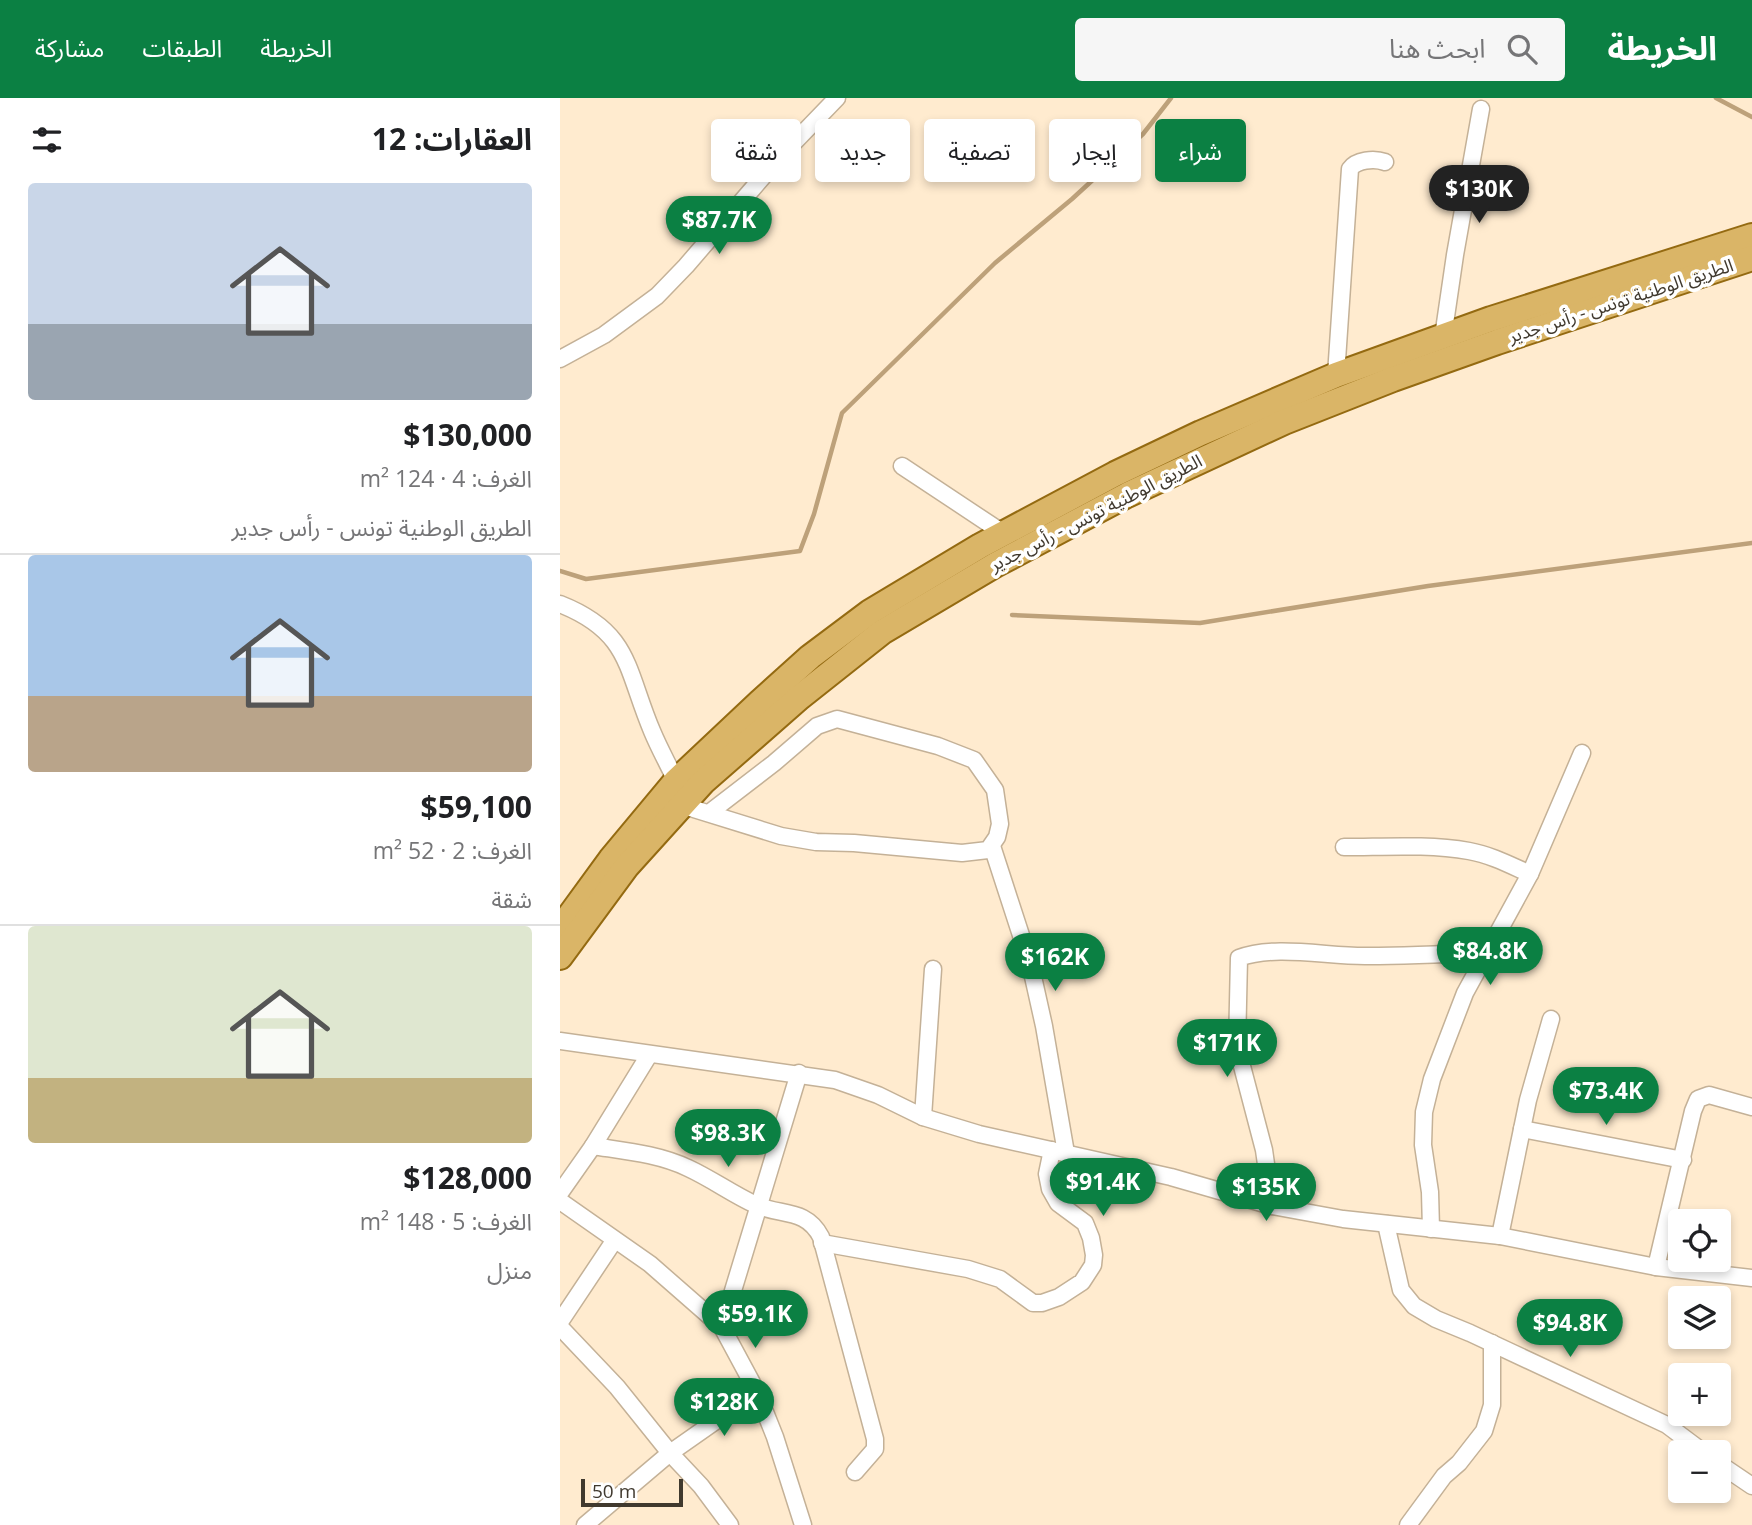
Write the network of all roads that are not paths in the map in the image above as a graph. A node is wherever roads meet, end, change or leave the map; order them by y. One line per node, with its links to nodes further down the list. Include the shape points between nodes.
1 (837, 98): 8 (street, via 657,296 604,335)
2 (1481, 108): 7 (street)
3 (1385, 162): 9 (street, via 1356,163 1350,169)
4 (1752, 236): 6 (main road, الطريق الوطنية تونس - رأس جدير)
5 (1752, 258): 6 (main road, الطريق الوطنية تونس - رأس جدير)
6 (1494, 331): 7 (main road, الطريق الوطنية تونس - رأس جدير); 15 (main road, الطريق الوطنية تونس - رأس جدير, via 1228,446 995,565 881,632 800,697)
7 (1443, 337): 9 (main road, الطريق الوطنية تونس - رأس جدير)
8 (560, 359)
9 (1336, 375): 11 (main road, الطريق الوطنية تونس - رأس جدير, via 1115,474)
10 (902, 466): 11 (street)
11 (1003, 533): 14 (main road, الطريق الوطنية تونس - رأس جدير, via 870,612 810,657)
12 (560, 604): 14 (street, via 587,616 620,648)
13 (1581, 753): 19 (street)
14 (676, 780): 20 (main road, الطريق الوطنية تونس - رأس جدير)
15 (681, 805): 16 (street); 22 (main road, الطريق الوطنية تونس - رأس جدير, via 627,866)
16 (709, 813): 17 (street, via 816,842 962,853 982,852); 17 (street, via 817,726 837,719 974,760 995,790 1000,824)
17 (992, 846): 32 (street, via 1030,963 1044,1026)
18 (1344, 847): 19 (street, via 1471,851)
19 (1530, 874): 21 (street)
20 (560, 929)
21 (1487, 952): 37 (street, via 1366,957 1269,953 1239,958 1237,1047 1266,1160); 39 (street, via 1444,1044 1424,1112)
22 (560, 957)
23 (933, 970): 29 (street)
24 (1551, 1019): 30 (street)
25 (560, 1041): 26 (street)
26 (649, 1055): 27 (street); 31 (street)
27 (799, 1073): 29 (street, via 878,1095); 36 (street)
28 (1752, 1107): 33 (street, via 1709,1095 1701,1097 1693,1111)
29 (923, 1117): 32 (street)
30 (1522, 1129): 33 (street); 40 (street)
31 (593, 1146): 34 (street); 36 (street, via 662,1158)
32 (1059, 1151): 37 (street); 42 (street, via 1047,1174 1050,1189 1058,1203 1085,1223 1094,1255 1082,1282 1059,1297 1033,1303 1000,1279 968,1269)
33 (1683, 1160): 43 (street)
34 (560, 1193)
35 (560, 1202): 41 (street)
36 (758, 1206): 42 (street, via 811,1221); 46 (street)
37 (1272, 1206): 38 (street)
38 (1386, 1224): 39 (street); 47 (street, via 1401,1290 1409,1301 1436,1319)
39 (1431, 1228): 40 (street)
40 (1500, 1236): 43 (street)
41 (614, 1241): 45 (street); 46 (street, via 650,1264)
42 (822, 1243): 51 (street, via 875,1439 875,1449)
43 (1656, 1267): 44 (street)
44 (1752, 1278)
45 (560, 1324): 50 (street)
46 (722, 1327): 48 (street)
47 (1492, 1343): 49 (street, via 1667,1425); 57 (street, via 1492,1405 1484,1430)
48 (757, 1392): 50 (street); 56 (street)
49 (1687, 1440)
50 (670, 1453): 54 (street); 55 (street)
51 (855, 1472)
52 (1731, 1472): 53 (street)
53 (1752, 1486)
54 (585, 1525)
55 (730, 1525)
56 (803, 1525)
57 (1408, 1525)

